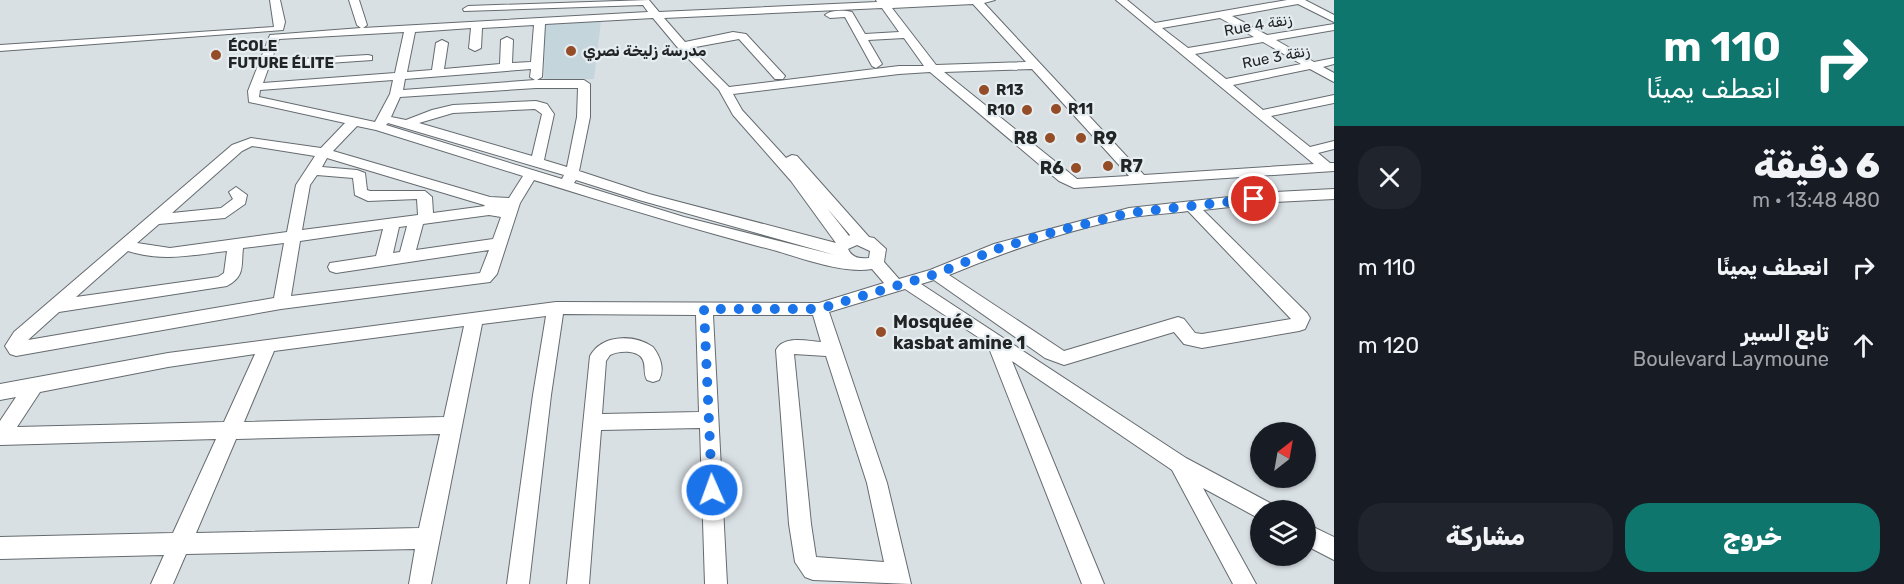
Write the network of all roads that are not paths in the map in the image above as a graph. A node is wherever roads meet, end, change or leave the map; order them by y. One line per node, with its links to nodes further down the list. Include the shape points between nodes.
1 (275, 0): 21 (street, via 280,22)
2 (354, 0): 17 (street)
3 (865, 0): 11 (street)
4 (990, 0): 6 (street)
5 (1121, 0): 18 (street)
6 (976, 1): 8 (street); 38 (street)
7 (1298, 1): 13 (street); 14 (street)
8 (883, 3): 12 (street); 22 (street)
9 (466, 4): 10 (street); 16 (street)
10 (563, 6): 11 (street); 16 (street)
11 (656, 9): 12 (street, via 802,9 808,16); 15 (street); 28 (street)
12 (846, 11): 23 (street)
13 (1223, 15): 18 (street); 24 (street)
14 (1334, 19)
15 (540, 21): 16 (street); 37 (street)
16 (476, 22): 17 (street); 20 (street); 30 (street)
17 (362, 25): 21 (street)
18 (1155, 26): 31 (street)
19 (1334, 27): 24 (street, Rue 4 زنقة)
20 (410, 29): 27 (street); 43 (street)
21 (276, 33): 27 (street); 29 (street); 32 (street); 48 (street)
22 (906, 35): 23 (street); 41 (street)
23 (861, 37): 36 (street)
24 (1265, 38): 31 (street, Rue 4 زنقة); 39 (street)
25 (507, 40): 40 (street)
26 (442, 43): 42 (street)
27 (338, 46): 33 (street); 35 (street)
28 (682, 46): 44 (street, via 742,36); 50 (street)
29 (0, 48)
30 (475, 48)
31 (1187, 52): 46 (street)
32 (0, 54)
33 (368, 58)
34 (1334, 61): 39 (street, Rue 3 زنقة)
35 (300, 62)
36 (876, 63)
37 (536, 65): 40 (street); 47 (street)
38 (1033, 65): 41 (street); 63 (street)
39 (1311, 65): 45 (street); 46 (street, Rue 3 زنقة)
40 (506, 68): 42 (street)
41 (933, 69): 50 (street, via 875,72); 63 (street, via 1069,181 1084,185)
42 (437, 73): 43 (street)
43 (399, 76): 48 (street); 49 (street)
44 (779, 76)
45 (1334, 78)
46 (1224, 83): 52 (street)
47 (536, 84): 49 (street); 62 (street, via 586,86 579,145)
48 (255, 89): 53 (street, via 255,100); 54 (street)
49 (396, 94): 54 (street)
50 (729, 95): 72 (street, via 808,175); 76 (street, via 737,112 796,178)
51 (1334, 99): 52 (street)
52 (1261, 114): 57 (street)
53 (354, 121): 54 (street); 58 (street)
54 (383, 123): 55 (street); 60 (street)
55 (408, 124): 60 (street); 60 (street, via 431,113 543,107 548,114)
56 (1334, 145): 57 (street)
57 (1307, 152): 59 (street)
58 (324, 153): 61 (street); 67 (street); 68 (street, via 244,143)
59 (1330, 167): 63 (street)
60 (534, 168): 62 (street); 67 (street)
61 (313, 170): 69 (street, via 357,174 360,192 368,196 420,194 425,197); 71 (street, via 303,185)
62 (570, 179): 76 (street); 79 (street, via 681,221 823,258)
63 (1140, 179)
64 (236, 192): 68 (street, via 240,201 225,213)
65 (1334, 194): 66 (street)
66 (1191, 206): 81 (street, via 1129,213 1057,231 1000,248); 81 (street, via 1301,318 1299,324 1202,341 1190,339 1178,324 1064,358)
67 (511, 209): 69 (street); 73 (street)
68 (156, 219): 74 (street)
69 (421, 220): 70 (street); 77 (street)
70 (392, 223): 71 (street); 78 (street)
71 (295, 236): 75 (street); 83 (street)
72 (863, 240): 76 (street); 79 (street, via 878,249 878,258)
73 (500, 243): 77 (street); 83 (street, via 491,271 484,278)
74 (127, 244): 75 (street, via 145,251 170,253); 84 (street)
75 (236, 244): 84 (street, via 232,276 221,282)
76 (843, 245): 79 (street, via 845,258)
77 (406, 258): 78 (street)
78 (383, 261): 80 (street)
79 (865, 264): 82 (street)
80 (336, 267)
81 (936, 274): 82 (street)
82 (895, 286): 87 (street); 89 (street)
83 (282, 303): 84 (street, via 16,349 20,337)
84 (55, 306)
85 (556, 308): 86 (street); 88 (street); 110 (street)
86 (704, 309): 87 (street); 95 (street)
87 (819, 309): 91 (street)
88 (474, 319): 90 (street); 97 (street)
89 (994, 339): 100 (street); 113 (street)
90 (268, 345): 93 (street); 98 (street)
91 (833, 349): 107 (street, via 878,483); 107 (street, via 785,350 806,562 813,569)
92 (653, 375): 96 (street, via 650,356 642,348 606,348 597,361)
93 (33, 387): 94 (street); 99 (street)
94 (0, 392)
95 (709, 420): 96 (street); 112 (street)
96 (592, 422): 111 (street)
97 (453, 425): 98 (street); 102 (street)
98 (231, 431): 99 (street); 104 (street)
99 (0, 436)
100 (1179, 464): 101 (street); 114 (street)
101 (1250, 503)
102 (428, 538): 104 (street); 109 (street)
103 (1316, 539): 106 (street)
104 (182, 544): 105 (street); 108 (street)
105 (0, 548)
106 (1334, 549)
107 (899, 579)
108 (162, 584)
109 (420, 584)
110 (518, 584)
111 (578, 584)
112 (716, 584)
113 (1093, 584)
114 (1245, 584)

